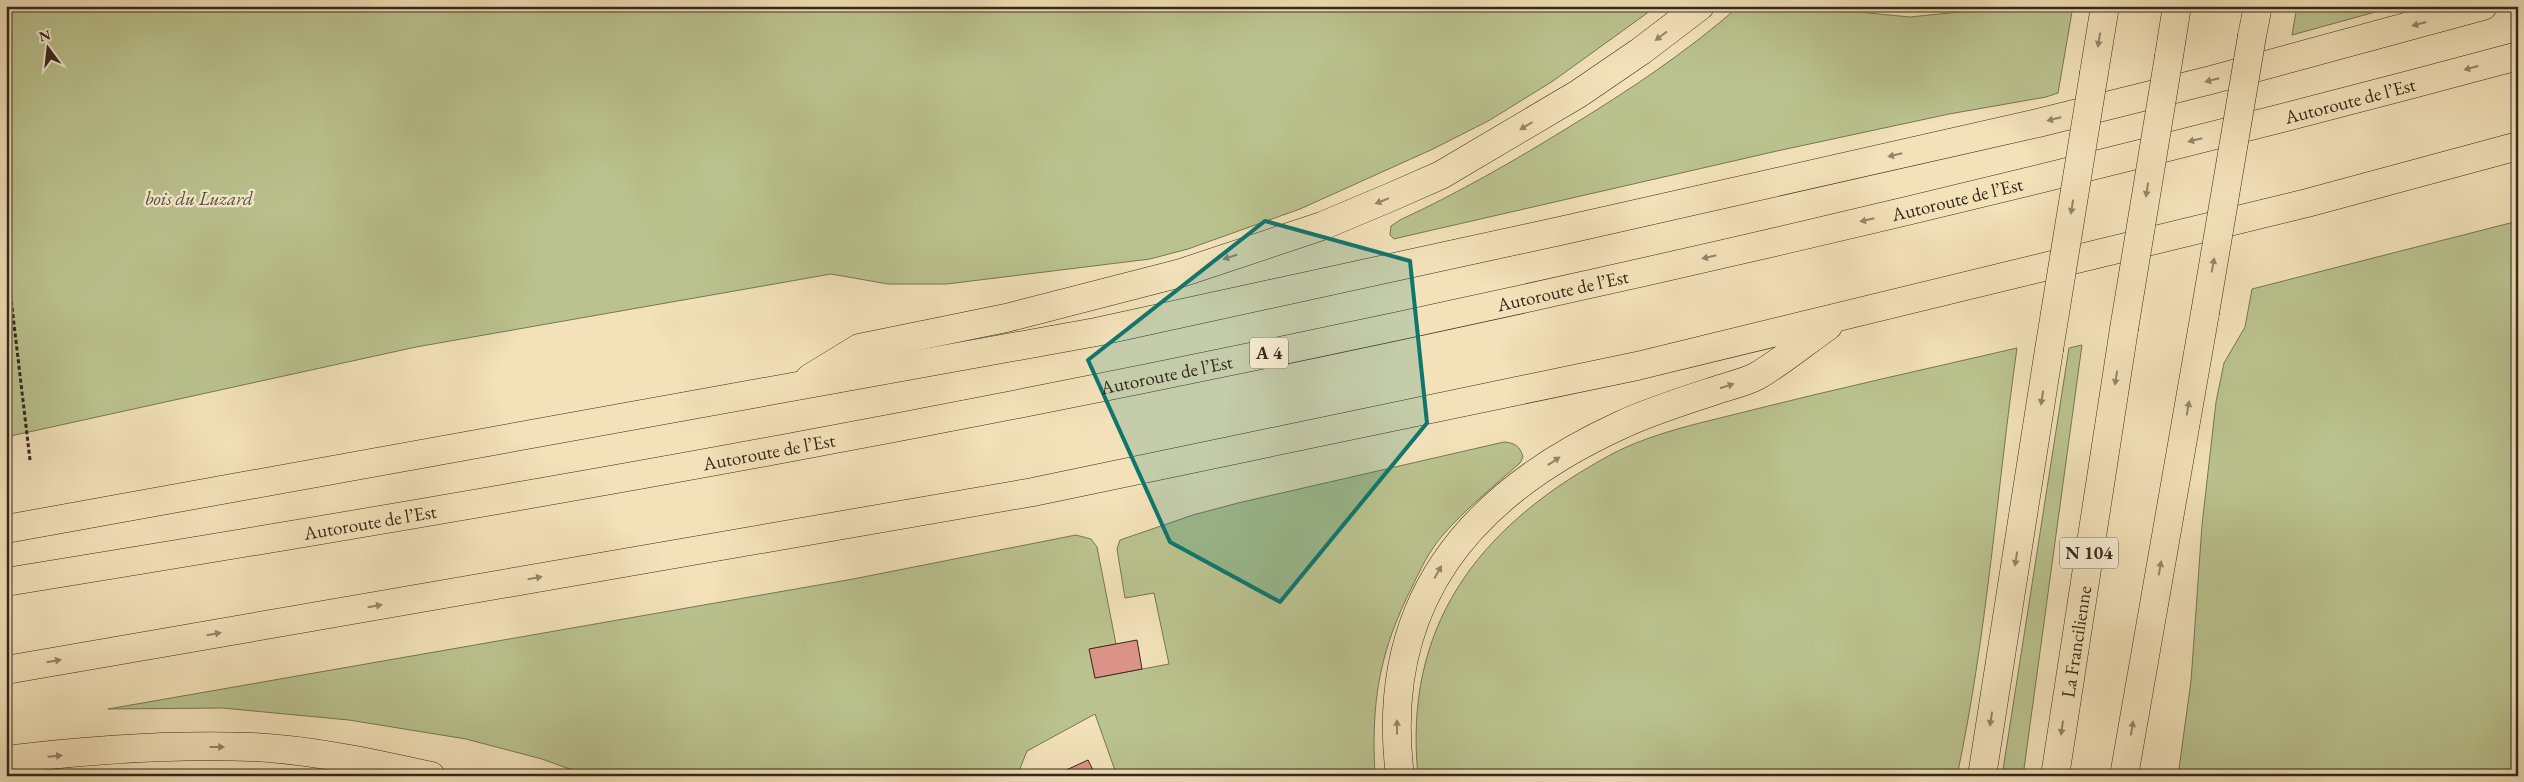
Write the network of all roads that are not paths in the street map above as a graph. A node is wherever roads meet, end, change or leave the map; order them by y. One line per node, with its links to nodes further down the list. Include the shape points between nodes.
1 (1700, 6): 9 (highway, one-way to 9, via 1642,51 1578,94 1441,175 1382,201 1322,226 1181,273 1006,318 860,348)
2 (2105, 6): 16 (highway, one-way to 16, bridge)
3 (2177, 6): 17 (highway, La Francilienne / N 104, one-way to 17, bridge)
4 (2258, 6): 18 (highway, one-way to 4, bridge)
5 (2483, 6): 9 (highway, one-way to 9, via 2258,68 2038,123 1578,227 1096,332)
6 (2518, 56): 11 (highway, Autoroute de l’Est / A 4, one-way to 11, via 2285,118 1883,216 1605,281 1204,367 782,449 268,540)
7 (2518, 146): 8 (highway, via 2307,203)
8 (1840, 317): 12 (highway, one-way to 8, via 1033,492 1637,366); 15 (highway, one-way to 8, via 1397,700 1405,650 1421,604 1445,559 1480,519 1520,484 1569,451 1630,421 1756,377)
9 (796, 386): 10 (highway)
10 (6, 528)
11 (6, 582)
12 (6, 670)
13 (6, 760): 14 (highway, one-way to 14, via 145,747 253,748 371,762)
14 (431, 776)
15 (1400, 776)
16 (1982, 776)
17 (2055, 776)
18 (2124, 776)

